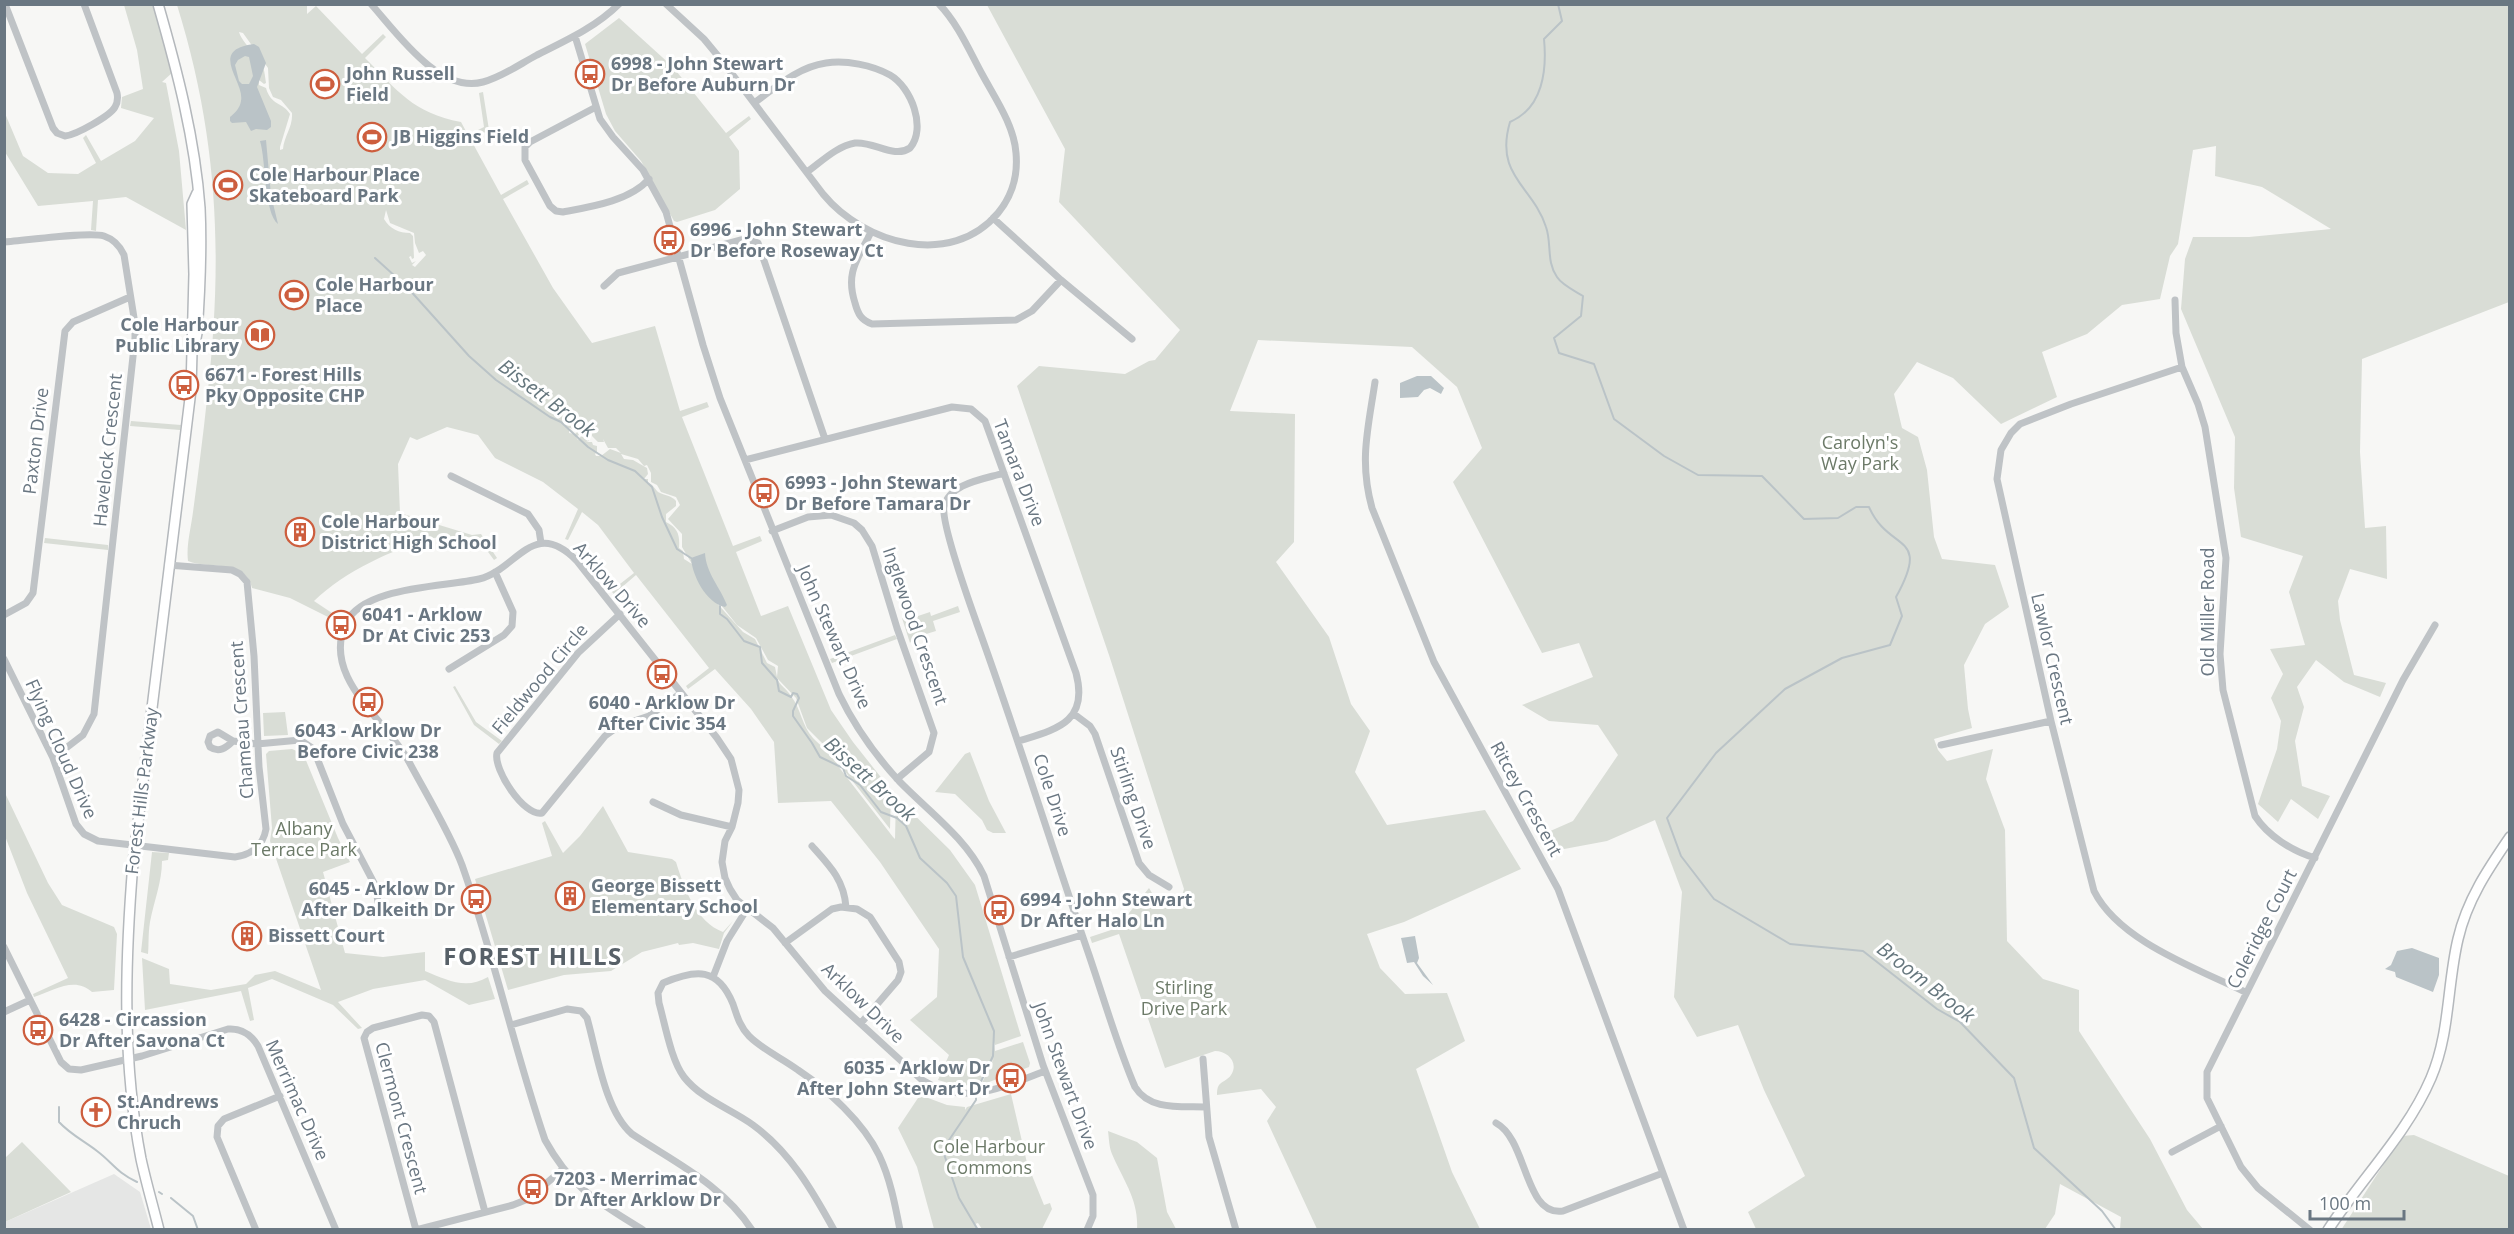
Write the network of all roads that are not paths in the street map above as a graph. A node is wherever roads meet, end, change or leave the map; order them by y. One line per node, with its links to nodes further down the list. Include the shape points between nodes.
1 (5, 4): 2 (street, via 53,128 65,136 110,112 117,101)
2 (84, 4)
3 (159, 4): 30 (main road, Forest Hills Parkway, via 183,102 197,193 192,204 191,390)
4 (371, 4): 8 (street, via 423,61 438,73 461,82 489,80)
5 (619, 4): 8 (street)
6 (666, 4): 9 (street, via 704,39)
7 (939, 4): 13 (street, via 955,25 1013,138 1014,182 1004,206)
8 (575, 36): 10 (street, John Stewart Drive)
9 (754, 103): 11 (street); 11 (street, via 791,76 824,63 881,71 900,84 917,119 916,137 910,148 898,152 851,144)
10 (596, 108): 12 (street, John Stewart Drive, via 606,128); 12 (street, via 525,147 526,163 550,206 563,212 609,201 630,193)
11 (807, 172): 14 (street, via 832,205)
12 (649, 179): 16 (street, John Stewart Drive, via 666,212)
13 (993, 218): 14 (street, via 972,234 944,244 917,245); 17 (street)
14 (871, 232): 17 (street, via 850,282 858,313 872,324 1016,320 1032,311)
15 (4, 242): 19 (street, Havelock Crescent, via 104,236 122,251)
16 (678, 257): 18 (street, via 618,273); 24 (street, via 747,239 759,243); 25 (street, John Stewart Drive, via 713,377)
17 (1061, 280): 21 (street)
18 (604, 286)
19 (130, 297): 33 (street, Paxton Drive, via 73,322 64,334 33,593 26,603); 44 (street, Havelock Crescent, via 135,338 94,714 83,735)
20 (2175, 300): 22 (street, Old Miller Road)
21 (1132, 339)
22 (2181, 367): 39 (street, Lawlor Crescent, via 2028,420 2011,433 2001,450 1997,470 2000,500); 51 (street, Old Miller Road, via 2198,404 2210,452 2226,558 2222,678 2254,811 2275,837)
23 (1375, 382): 75 (street, Ritcey Crescent, via 1364,466 1372,507 1434,662 1558,889)
24 (825, 439): 25 (street, Tamara Drive); 26 (street, Tamara Drive, via 965,407 976,411 985,421)
25 (745, 460): 28 (street, John Stewart Drive)
26 (1004, 473): 38 (street, Tamara Drive, via 1076,673 1080,698); 41 (street, Cole Drive, via 957,489 948,498 944,516 970,604)
27 (451, 476): 29 (street, via 528,514 537,526)
28 (772, 531): 45 (street, John Stewart Drive, via 842,700); 45 (street, Inglewood Crescent, via 808,517 831,515 854,523 872,546 934,733 929,752)
29 (541, 543): 31 (street); 32 (street, Arklow Drive, via 554,544 570,553)
30 (168, 565): 42 (street, Chameau Crescent, via 232,570 247,582); 49 (main road, Forest Hills Parkway)
31 (495, 572): 36 (street, via 513,612 512,627); 65 (street, via 476,580 414,588 361,606 345,625 341,647 349,683 395,738 461,863)
32 (620, 614): 37 (street, Arklow Drive); 37 (street, Fieldwood Circle, via 578,652 497,753 498,768 513,792 529,810 542,813 605,736 619,726 648,716)
33 (4, 615)
34 (2434, 625): 51 (street, Coleridge Court)
35 (4, 659): 44 (street, Flying Cloud Drive)
36 (449, 669)
37 (681, 693): 47 (street, Arklow Drive, via 733,764 739,794)
38 (1074, 714): 41 (street, via 1059,727); 52 (street, Stirling Drive, via 1095,734 1139,863 1152,878)
39 (2051, 721): 43 (street); 61 (street, Lawlor Crescent, via 2088,876 2102,905 2132,935)
40 (233, 741): 42 (street)
41 (1019, 741): 56 (street, Cole Drive)
42 (257, 744): 49 (street, Chameau Crescent, via 266,830 255,849 235,857); 53 (street, via 300,740 312,748 343,824 375,885)
43 (1941, 745)
44 (53, 758): 49 (street, Flying Cloud Drive, via 81,831 98,841)
45 (897, 779): 59 (street, John Stewart Drive, via 978,863)
46 (653, 802): 47 (street, via 681,816)
47 (732, 827): 55 (street, Arklow Drive, via 725,842 724,878)
48 (2510, 837): 89 (main road, via 2484,875 2464,917 2452,968 2444,1031 2431,1077 2405,1124)
49 (135, 845): 66 (main road, Forest Hills Parkway, via 126,950)
50 (812, 846): 54 (street, via 836,873)
51 (2315, 858): 61 (street, Coleridge Court)
52 (1168, 887)
53 (378, 902)
54 (846, 907): 57 (street, via 829,910); 64 (street, via 870,917 901,968 899,978)
55 (747, 909): 57 (street, Arklow Drive, via 773,928); 60 (street)
56 (1082, 935): 59 (street); 70 (street, Cole Drive, via 1137,1090 1154,1104)
57 (785, 943): 64 (street, Arklow Drive, via 819,984)
58 (4, 947): 62 (street)
59 (1009, 957): 68 (street, John Stewart Drive)
60 (713, 977): 77 (street, via 726,991 748,1035 819,1086 875,1147 893,1195); 84 (street, via 694,973 660,987 659,1003 679,1068 691,1084 754,1126 783,1152 808,1183)
61 (2245, 992): 72 (street, Coleridge Court, via 2207,1072 2207,1098)
62 (30, 1000): 63 (street); 66 (street, via 65,1067 81,1070)
63 (4, 1012)
64 (861, 1023): 68 (street, Arklow Drive, via 922,1080 944,1091 978,1094)
65 (511, 1025): 74 (street, via 545,1140); 83 (street, via 567,1010 581,1011 587,1018 612,1108 620,1122 725,1197)
66 (128, 1059): 69 (street, Merrimac Drive, via 239,1029 256,1042); 78 (main road, Forest Hills Parkway, via 141,1158)
67 (1203, 1059): 70 (street)
68 (1045, 1071): 85 (street, John Stewart Drive, via 1093,1196 1093,1216)
69 (280, 1096): 79 (street, via 224,1119 217,1130); 80 (street, Merrimac Drive)
70 (1205, 1107): 86 (street, via 1211,1147)
71 (1496, 1123): 75 (street, via 1512,1138 1538,1199 1550,1210 1563,1211)
72 (2221, 1126): 73 (street); 88 (street, Coleridge Court, via 2236,1159 2258,1188)
73 (2172, 1152)
74 (562, 1170): 76 (street, via 528,1199); 82 (street, via 591,1196)
75 (1663, 1173): 87 (street, Ritcey Crescent)
76 (485, 1212): 81 (street); 81 (street, Clermont Crescent, via 434,1022 422,1015 371,1029 364,1041)
77 (898, 1229)
78 (159, 1230)
79 (256, 1230)
80 (336, 1230)
81 (416, 1230)
82 (643, 1230)
83 (752, 1230)
84 (834, 1230)
85 (1087, 1230)
86 (1236, 1230)
87 (1684, 1230)
88 (2310, 1230)
89 (2328, 1230)

